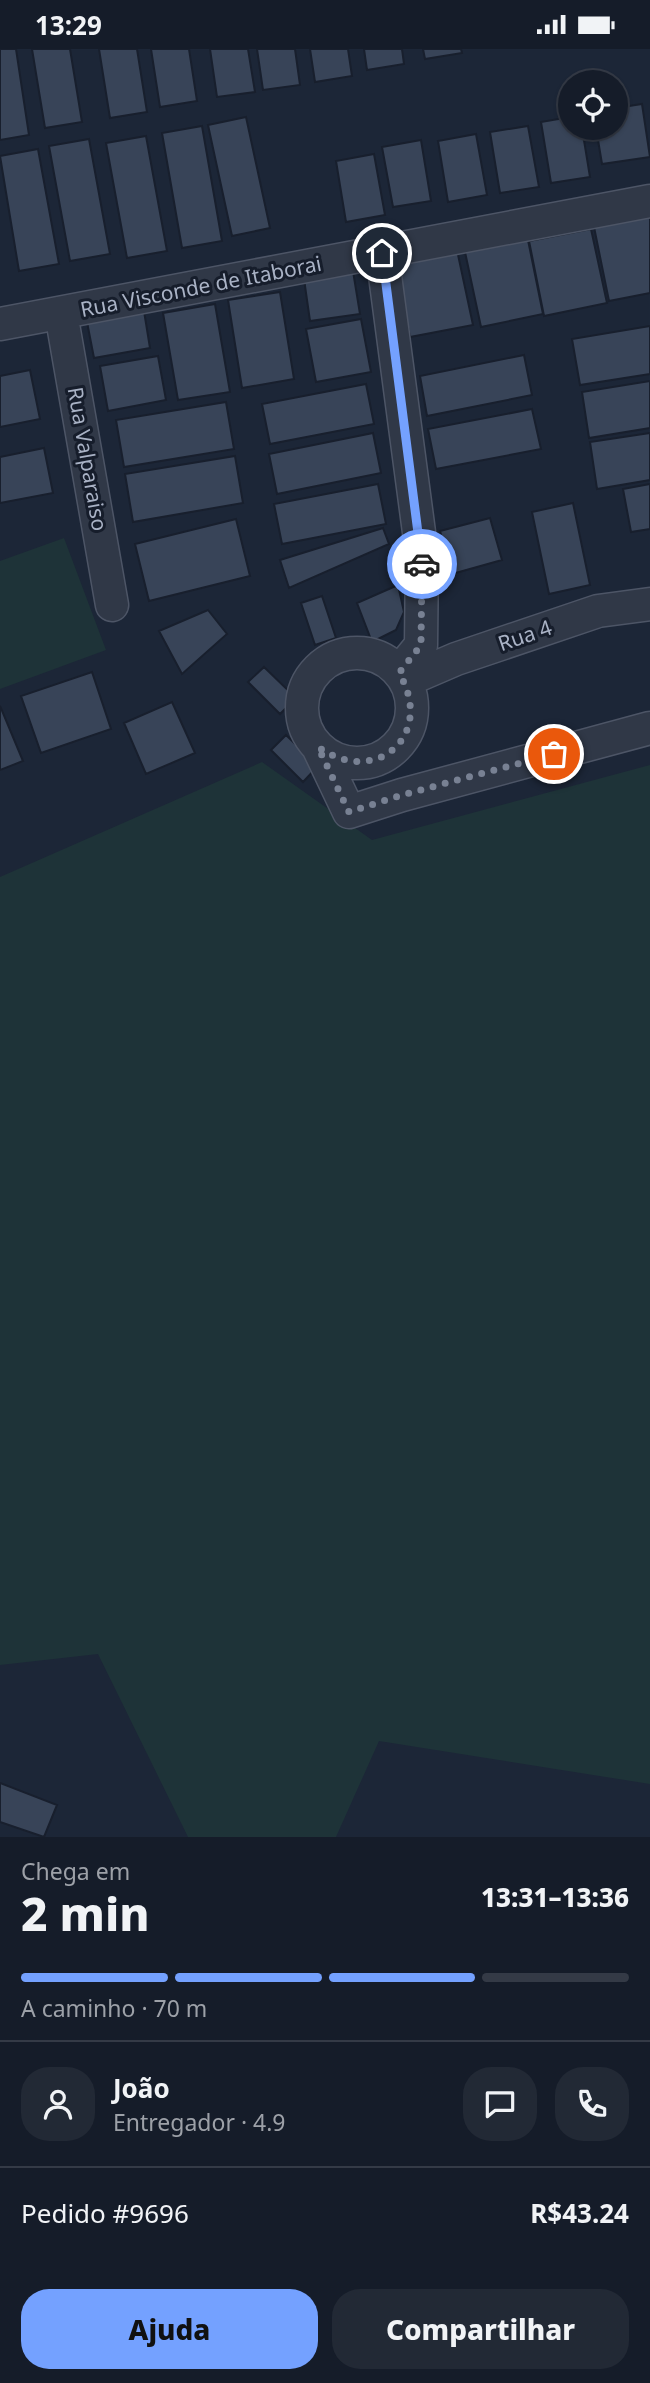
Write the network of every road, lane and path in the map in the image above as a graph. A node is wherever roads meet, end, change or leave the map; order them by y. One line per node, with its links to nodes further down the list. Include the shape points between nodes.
1 (650, 201): 2 (street, Rua Visconde de Itaborai)
2 (382, 253): 3 (street, Rua Visconde de Itaborai); 7 (street, via 422,555 421,645)
3 (61, 313): 4 (street, Rua Visconde de Itaborai); 6 (street, Rua Valparaiso)
4 (0, 324)
5 (650, 604): 7 (street, Rua 4, via 598,611)
6 (112, 605)
7 (402, 677): 9 (street, via 413,707 410,725 401,742 387,754 351,763); 9 (street, via 386,661 370,655 352,653 320,667 309,681 302,716)
8 (650, 727): 9 (street, via 349,812)
9 (318, 747)

